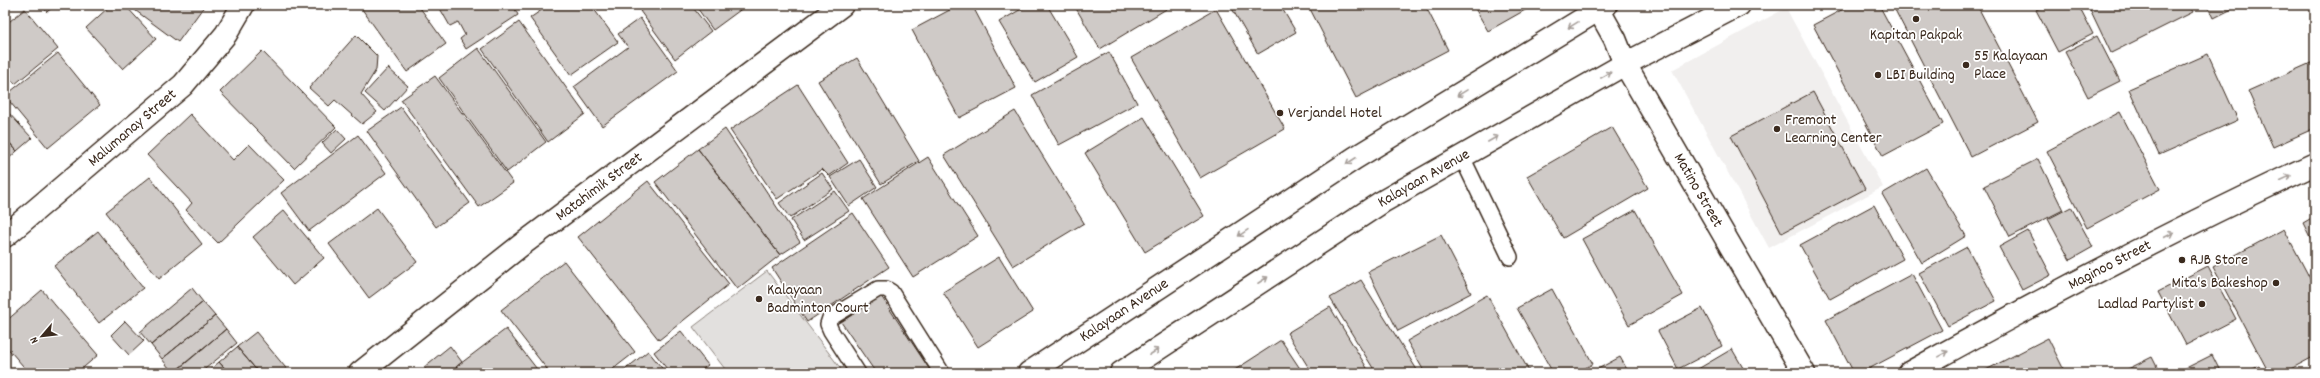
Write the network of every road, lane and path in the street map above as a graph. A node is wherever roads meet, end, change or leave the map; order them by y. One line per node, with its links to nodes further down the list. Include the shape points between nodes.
1 (243, 5): 8 (street, Malumanay Street, via 226,34 182,84)
2 (842, 5): 10 (street, Matahimik Street, via 520,246)
3 (1739, 5): 5 (street, Kalayaan Avenue)
4 (1600, 6): 5 (street, Matino Street); 13 (street, Kalayaan Avenue, one-way to 13, via 1355,158)
5 (1625, 64): 6 (street, Kalayaan Avenue, one-way to 5); 15 (street, Matino Street)
6 (1462, 157): 9 (lane); 14 (street, Kalayaan Avenue, one-way to 6, via 1382,202)
7 (2315, 164): 16 (street, Maginoo Street, one-way to 7, via 2040,300)
8 (5, 236)
9 (1510, 257)
10 (360, 373)
11 (858, 373): 12 (lane, via 831,331 828,324 830,318 878,289 886,289 891,292)
12 (942, 373)
13 (1029, 373)
14 (1121, 373)
15 (1804, 373)
16 (1909, 373)

